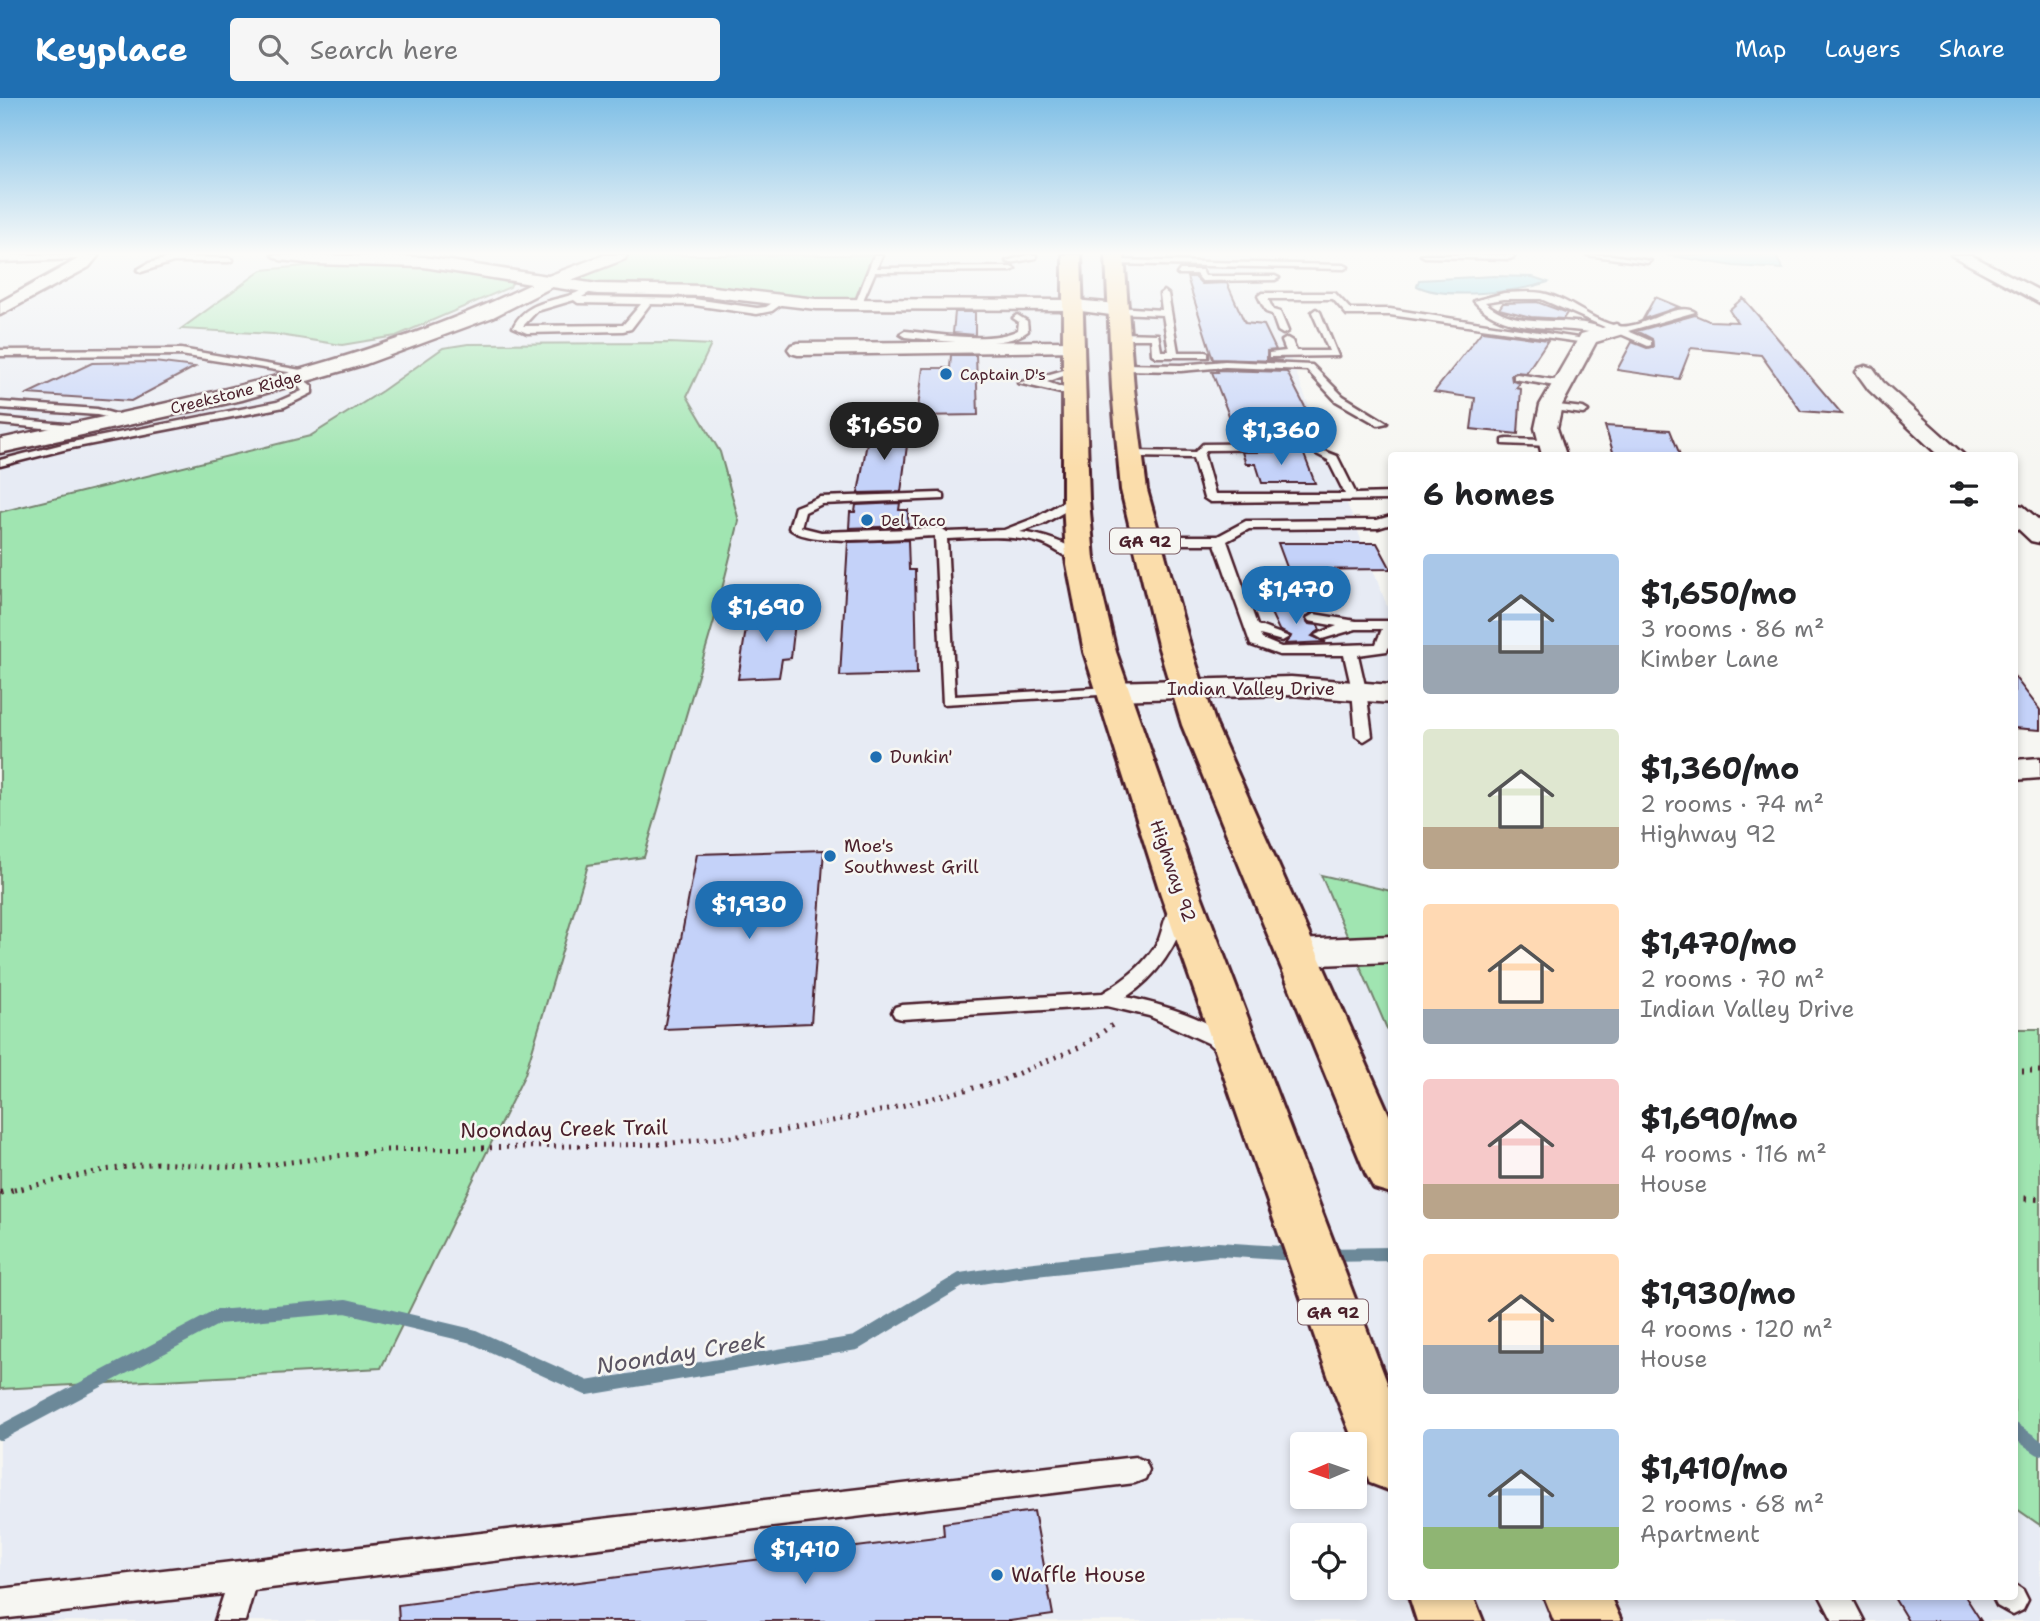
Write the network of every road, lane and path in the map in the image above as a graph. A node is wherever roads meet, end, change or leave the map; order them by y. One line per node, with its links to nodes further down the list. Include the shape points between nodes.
1 (449, 326): 25 (street, Creekstone Ridge)
2 (518, 326): 3 (lane, via 527,330)
3 (629, 326)
4 (1023, 326): 14 (lane, via 1023,331 1011,337)
5 (1074, 326): 23 (main road, Highway 92 / GA 92)
6 (1119, 326): 16 (main road, GA 92)
7 (1170, 326): 20 (lane)
8 (1280, 326): 21 (lane)
9 (1322, 326): 21 (lane, via 1335,354)
10 (1499, 326): 15 (lane)
11 (1582, 326): 15 (lane)
12 (1589, 326): 15 (lane)
13 (1642, 326): 15 (lane)
14 (905, 334)
15 (1602, 334): 17 (lane); 29 (street)
16 (1119, 336): 20 (lane, via 1155,337 1157,354); 22 (main road, GA 92)
17 (1648, 343)
18 (799, 349): 23 (street)
19 (0, 353): 25 (lane, via 181,352)
20 (1174, 354): 21 (lane)
21 (1292, 354)
22 (1121, 367): 35 (lane, via 1309,366 1344,402); 41 (main road, GA 92)
23 (1074, 371): 27 (lane); 27 (lane, via 1048,385); 47 (main road, Highway 92 / GA 92)
24 (1866, 372): 40 (street)
25 (306, 376): 33 (street, Creekstone Ridge); 43 (lane, via 307,393 279,405)
26 (1517, 377): 29 (lane)
27 (1023, 383): 28 (lane)
28 (1010, 384)
29 (1561, 384): 31 (street)
30 (0, 405): 33 (lane)
31 (1550, 407): 32 (lane); 39 (street, via 1546,428)
32 (1583, 411)
33 (124, 418): 36 (street, Creekstone Ridge)
34 (0, 421): 36 (lane)
35 (1382, 423)
36 (76, 428): 38 (street, Creekstone Ridge)
37 (1507, 442): 39 (lane)
38 (0, 446)
39 (1552, 449)
40 (1949, 452)
41 (1130, 454): 42 (lane); 53 (main road, GA 92)
42 (1198, 455): 45 (lane, via 1203,447 1321,451); 45 (lane, via 1210,498)
43 (0, 463)
44 (940, 497): 50 (lane, via 820,501 799,510 795,528 821,536)
45 (1352, 497): 46 (lane)
46 (1388, 497)
47 (1076, 500): 51 (lane, via 1029,525); 55 (main road, Highway 92 / GA 92)
48 (2018, 515): 52 (street)
49 (1388, 521): 54 (lane, via 1246,525)
50 (941, 532)
51 (993, 533): 55 (lane, via 1054,543); 63 (lane, via 941,536 947,701)
52 (2040, 535)
53 (1145, 540): 54 (lane); 61 (main road, GA 92)
54 (1220, 540): 58 (lane)
55 (1080, 559): 63 (main road, Highway 92 / GA 92)
56 (1388, 625): 57 (lane)
57 (1318, 626)
58 (1252, 628): 58 (lane, via 1277,628); 60 (lane, via 1256,642 1279,651)
59 (1388, 633): 60 (lane, via 1382,648)
60 (1350, 651): 62 (lane)
61 (1189, 687): 62 (street, Indian Valley Drive); 63 (street, Indian Valley Drive); 70 (main road, GA 92, via 1199,725)
62 (1359, 690): 64 (street, Indian Valley Drive); 65 (lane)
63 (1111, 691): 68 (main road, Highway 92 / GA 92)
64 (1388, 694)
65 (1364, 736)
66 (2040, 768): 67 (street)
67 (2018, 770)
68 (1181, 895): 71 (lane, via 1167,944 1155,963 1128,989); 74 (main road, Highway 92 / GA 92)
69 (1388, 949): 70 (street)
70 (1296, 953): 77 (main road, GA 92)
71 (1107, 999): 72 (lane); 74 (lane, via 1187,1023 1215,1038)
72 (902, 1012)
73 (1114, 1025): 78 (path, Noonday Creek Trail, via 1054,1060 998,1082 776,1132 663,1144 383,1150 245,1168 157,1163)
74 (1242, 1063): 81 (main road, Highway 92 / GA 92)
75 (2018, 1071): 76 (path)
76 (2040, 1071)
77 (1388, 1167)
78 (0, 1193)
79 (2018, 1198): 80 (path)
80 (2040, 1199)
81 (1388, 1456)
82 (1135, 1470): 83 (lane)
83 (243, 1577): 87 (lane); 88 (lane)
84 (1442, 1600): 89 (main road)
85 (1578, 1600): 90 (main road)
86 (1837, 1600): 91 (lane)
87 (0, 1604)
88 (230, 1621)
89 (1450, 1621)
90 (1588, 1621)
91 (1849, 1621)

